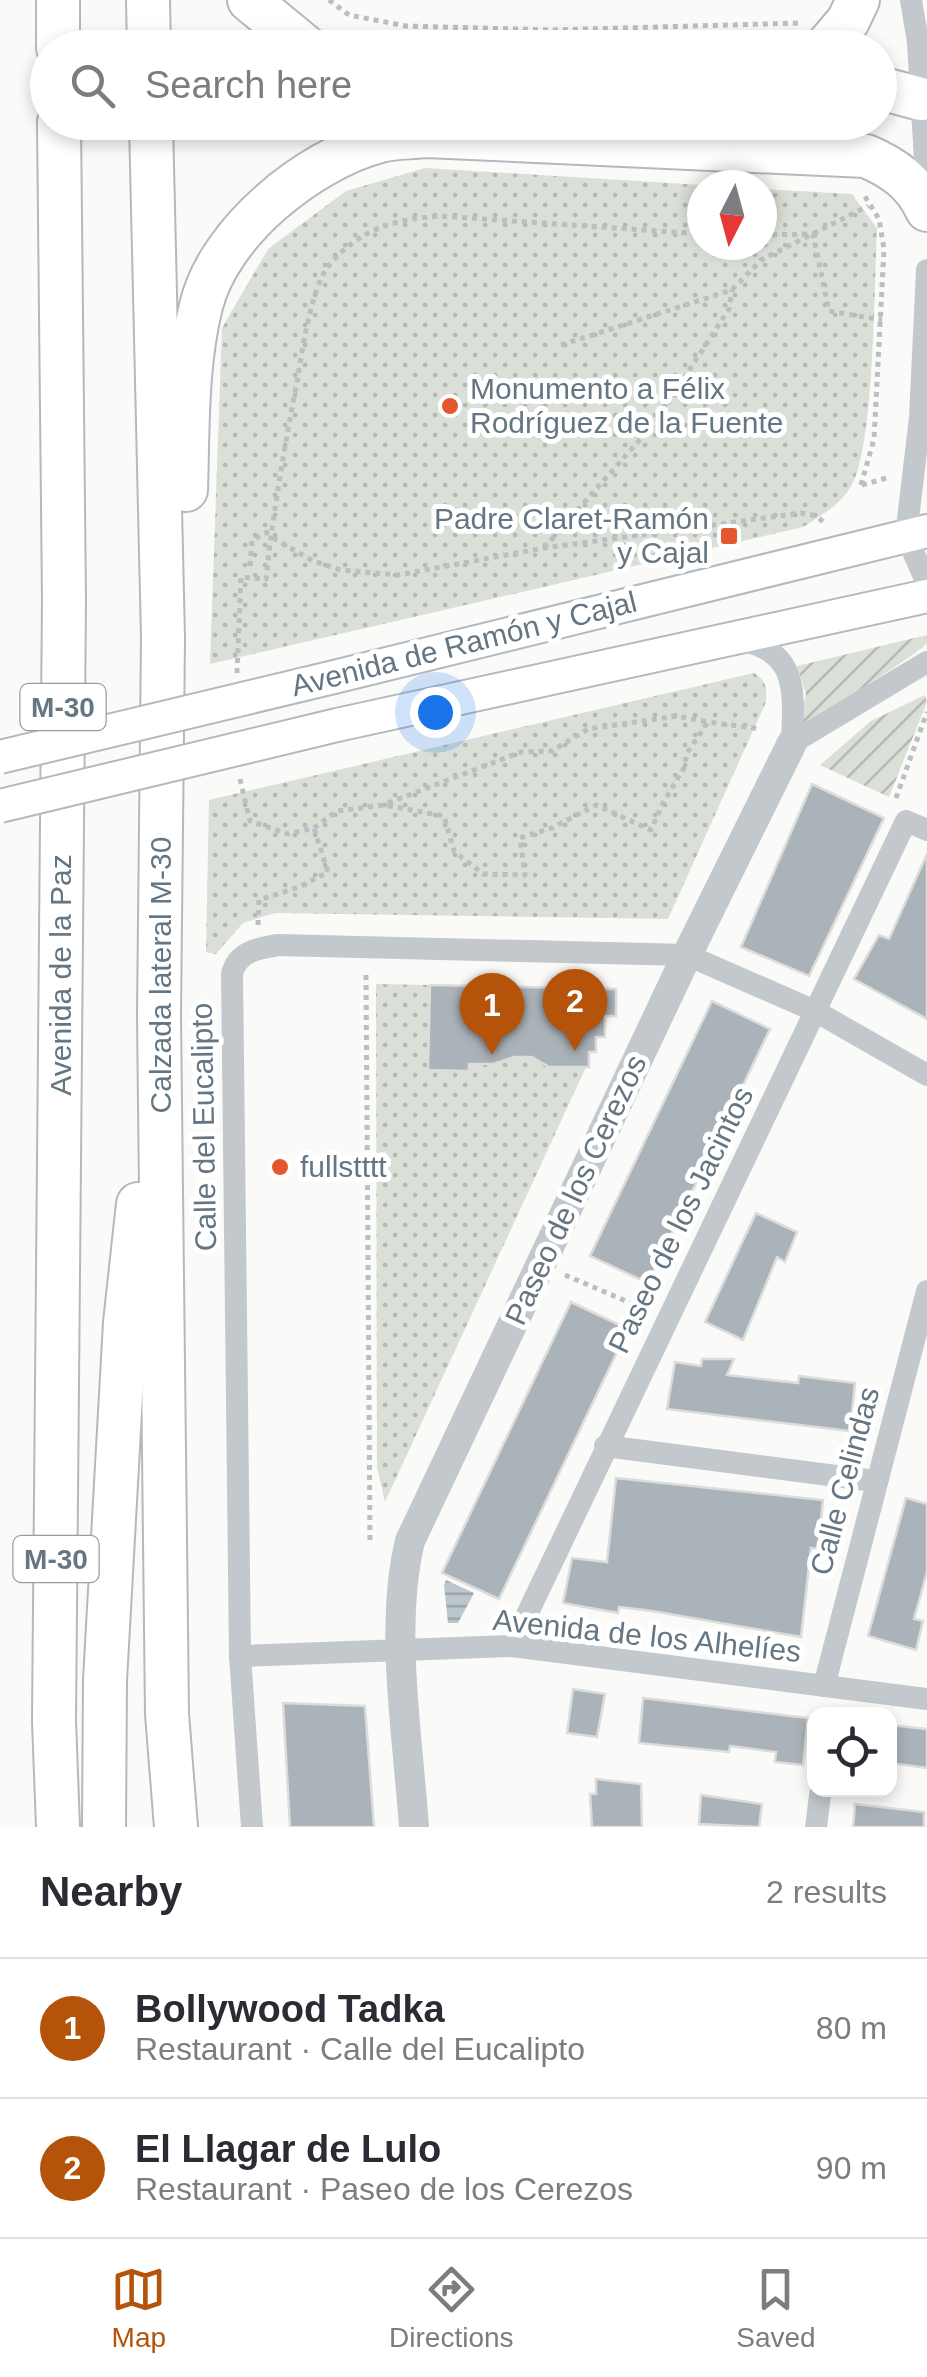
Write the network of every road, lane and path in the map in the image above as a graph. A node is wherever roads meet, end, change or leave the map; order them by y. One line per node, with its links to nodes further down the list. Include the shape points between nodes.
1 (58, 0): 7 (highway)
2 (148, 0): 8 (highway)
3 (250, 0): 9 (highway)
4 (329, 0): 6 (path, via 349,15 406,26)
5 (912, 0): 11 (street)
6 (844, 23)
7 (58, 30)
8 (149, 30)
9 (286, 30)
10 (897, 93): 11 (highway)
11 (924, 100): 17 (street)
12 (59, 140): 56 (highway, Avenida de la Paz / M-30)
13 (151, 140): 35 (highway, Calzada lateral M-30)
14 (382, 140): 35 (highway, via 301,178 248,224 216,266 201,306 189,385 185,526)
15 (514, 140): 16 (highway)
16 (866, 156): 18 (path); 19 (highway, via 904,178)
17 (927, 194)
18 (868, 206): 21 (path); 25 (path, via 879,219 884,250)
19 (927, 210)
20 (687, 233): 29 (path, via 440,216 398,219 362,238 328,266 314,301)
21 (812, 234): 22 (path); 24 (path, via 761,260); 25 (path, via 829,311)
22 (777, 235)
23 (927, 270): 30 (street)
24 (732, 290): 26 (path); 31 (path, via 728,309 657,420)
25 (882, 320): 27 (path, via 874,439)
26 (561, 345)
27 (861, 485)
28 (825, 524): 31 (path, via 801,514)
29 (272, 534): 31 (path, via 313,561 366,574 429,572); 32 (path, via 252,540); 38 (path, via 266,579 241,577)
30 (916, 534): 33 (street); 43 (main road, Avenida de Ramón y Cajal, bridge)
31 (544, 548)
32 (250, 566)
33 (927, 583)
34 (927, 596): 36 (main road, Avenida de Ramón y Cajal)
35 (163, 638): 53 (highway, Calzada lateral M-30)
36 (734, 640): 42 (street, Paseo de los Cerezos, via 771,649 782,661 793,695); 46 (main road, Avenida de Ramón y Cajal, bridge)
37 (927, 662): 42 (street)
38 (237, 680)
39 (927, 712): 47 (path)
40 (708, 722): 41 (path); 45 (path, via 676,716 588,729 552,750 520,752); 45 (path, via 651,830 596,805 520,838 525,875 483,874 454,851 444,816)
41 (761, 728)
42 (792, 743): 50 (street, Paseo de los Cerezos)
43 (0, 756)
44 (240, 771): 48 (path, via 250,821 288,834)
45 (384, 805): 48 (path, via 337,811)
46 (0, 806)
47 (909, 817): 52 (street, Paseo de los Jacintos)
48 (314, 828): 49 (path, via 328,872 259,900)
49 (256, 935)
50 (687, 956): 52 (street, Calle del Eucalipto); 55 (street, Paseo de los Cerezos); 64 (street, Calle del Eucalipto, via 278,946 250,952 234,966)
51 (366, 975): 61 (path)
52 (815, 1012): 54 (street); 58 (street, Paseo de los Jacintos)
53 (159, 1016): 68 (highway, via 125,1323 105,1680); 70 (highway, Calzada lateral M-30, via 167,1714)
54 (927, 1076)
55 (541, 1264): 58 (path); 63 (street, Paseo de los Cerezos, via 410,1541 402,1574)
56 (59, 1292): 68 (highway, via 80,1480 90,1709); 69 (highway, Avenida de la Paz / M-30)
57 (927, 1292): 60 (street, Calle Celindas)
58 (666, 1318): 59 (street, Paseo de los Jacintos)
59 (605, 1446): 60 (street); 62 (street, Paseo de los Jacintos)
60 (875, 1481): 65 (street, Calle Celindas)
61 (370, 1546)
62 (512, 1646): 63 (street, Avenida de los Alhelíes); 65 (street, Avenida de los Alhelíes)
63 (402, 1648): 64 (street, Avenida de los Alhelíes); 72 (street, Paseo de los Cerezos)
64 (240, 1656): 71 (street, Calle del Eucalipto)
65 (824, 1686): 66 (street, Avenida de los Alhelíes)
66 (927, 1699)
67 (820, 1797): 73 (street)
68 (104, 1823)
69 (58, 1827)
70 (176, 1827)
71 (252, 1827)
72 (414, 1827)
73 (816, 1827)

